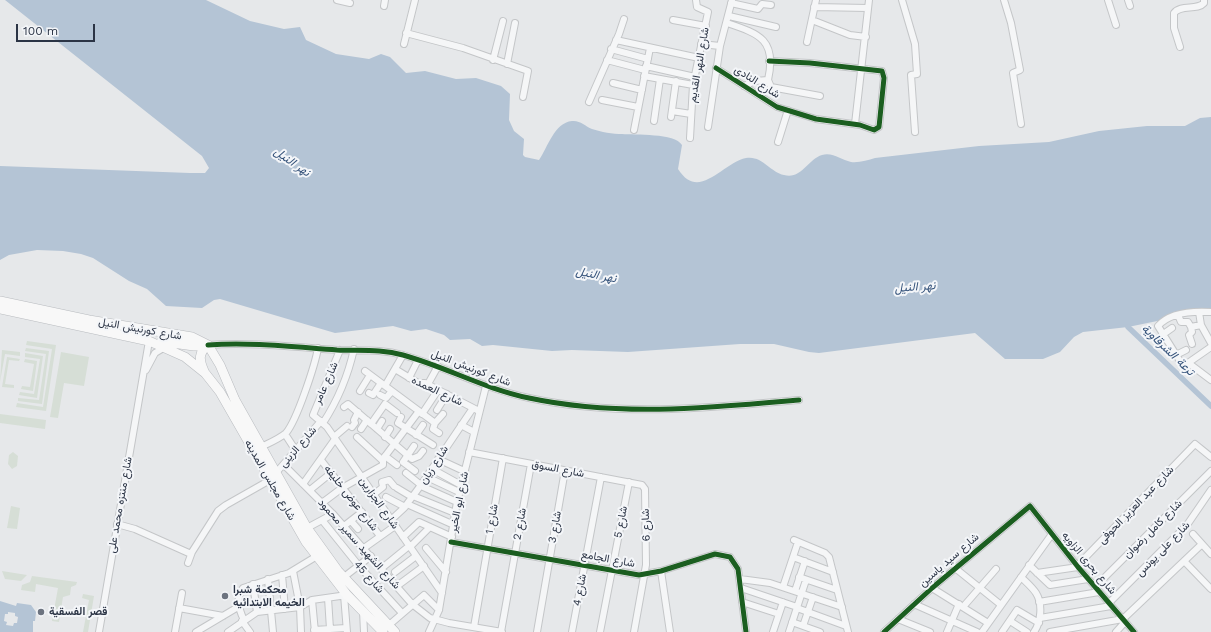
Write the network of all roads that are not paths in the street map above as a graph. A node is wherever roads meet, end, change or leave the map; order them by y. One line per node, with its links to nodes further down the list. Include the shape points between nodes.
1 (337, 0): 11 (street)
2 (415, 0): 25 (street)
3 (696, 0): 23 (street, شارع النهر القديم, via 697,7 708,12)
4 (816, 0): 13 (street)
5 (869, 0): 14 (street)
6 (902, 0): 64 (street, via 916,50 917,74 911,75)
7 (1004, 0): 61 (street, via 1020,70 1013,73)
8 (1108, 0): 22 (street)
9 (1204, 0): 32 (street, via 1201,6 1174,13 1174,28)
10 (731, 2): 12 (street, via 758,9 762,4); 15 (street)
11 (350, 4)
12 (771, 5)
13 (814, 7): 14 (street); 18 (street)
14 (868, 8): 26 (street)
15 (728, 16): 21 (street); 24 (street)
16 (624, 19): 27 (street)
17 (673, 20): 23 (street)
18 (812, 20): 26 (street, via 850,35); 28 (street)
19 (503, 21): 37 (street)
20 (515, 23): 40 (street)
21 (727, 23): 31 (street); 39 (street, via 760,36 767,44)
22 (1116, 25)
23 (706, 26): 30 (street, شارع النهر القديم)
24 (776, 27)
25 (406, 32): 29 (street); 37 (street, via 463,48)
26 (866, 37): 42 (street)
27 (616, 40): 33 (street); 34 (street)
28 (807, 42)
29 (404, 44)
30 (701, 44): 31 (street); 35 (street, شارع النهر القديم)
31 (720, 46): 41 (street)
32 (1180, 47)
33 (650, 48): 35 (street); 36 (street)
34 (611, 50): 36 (street); 38 (street)
35 (699, 58): 44 (street, شارع النهر القديم)
36 (648, 59): 43 (street)
37 (493, 60): 40 (street)
38 (607, 60): 43 (street); 55 (street)
39 (769, 62): 42 (street); 46 (street)
40 (507, 64): 53 (street, via 528,71)
41 (716, 68): 50 (street, شارع النادى); 62 (street)
42 (863, 68): 60 (street); 60 (street, شارع النادى, via 880,70 884,75 880,125 876,130)
43 (645, 71): 44 (street); 45 (street); 51 (street)
44 (695, 77): 49 (street, شارع النهر القديم)
45 (660, 79): 47 (street); 59 (street)
46 (768, 80): 50 (street, via 755,81); 52 (street, via 771,88)
47 (676, 82): 49 (street); 58 (street, via 672,114)
48 (613, 83): 51 (street)
49 (693, 85): 58 (street, شارع النهر القديم)
50 (744, 86): 57 (street, شارع النادى, via 770,103)
51 (642, 90): 56 (street)
52 (820, 96)
53 (523, 97)
54 (602, 100): 56 (street)
55 (589, 102)
56 (638, 107): 63 (street)
57 (788, 110): 60 (street, شارع النادى, via 816,119); 66 (street)
58 (691, 114): 65 (street, شارع النهر القديم)
59 (654, 121)
60 (856, 124)
61 (1021, 124)
62 (708, 127)
63 (634, 130)
64 (915, 132)
65 (690, 138)
66 (778, 142)
67 (0, 301): 79 (highway, شارع كورنيش النيل, via 192,338)
68 (0, 309): 77 (highway, شارع كورنيش النيل)
69 (1199, 312): 70 (street); 71 (street); 72 (street)
70 (1211, 312)
71 (1178, 315): 73 (street, via 1180,322 1188,322); 75 (street, via 1158,326)
72 (1201, 325): 73 (street); 76 (street)
73 (1191, 327): 78 (street, via 1192,332 1189,335)
74 (1172, 328): 75 (street)
75 (1162, 335): 87 (street)
76 (1211, 343)
77 (157, 344): 79 (highway, via 165,342); 85 (street, شارع منتزه محمد على); 88 (street, شارع منتزه محمد على); 93 (highway, شارع مجلس المدينه, via 185,357)
78 (1192, 344)
79 (208, 345): 81 (street, شارع كورنيش النيل, via 286,345); 93 (highway, via 202,350 200,358); 136 (highway, شارع مجلس المدينه, via 234,400)
80 (1211, 347): 90 (street)
81 (318, 348): 83 (street, شارع كورنيش النيل); 127 (street, via 313,371)
82 (354, 349): 83 (street, شارع كورنيش النيل); 86 (street, شارع كورنيش النيل); 116 (street, شارع الزينى, via 346,380 332,409)
83 (340, 350): 114 (street, شارع عامر, via 313,413)
84 (1186, 350): 87 (street)
85 (154, 355): 88 (street); 94 (street, شارع منتزه محمد على)
86 (403, 355): 89 (street, شارع كورنيش النيل); 92 (street)
87 (1176, 355): 90 (street, via 1180,361)
88 (147, 356): 94 (street, شارع منتزه محمد على)
89 (418, 360): 91 (street, شارع كورنيش النيل); 95 (street)
90 (1188, 363): 96 (street)
91 (438, 366): 97 (street); 99 (street, شارع كورنيش النيل)
92 (395, 369): 95 (street, شارع العمده); 98 (street)
93 (205, 373): 155 (highway, شارع مجلس المدينه, via 220,392)
94 (143, 378): 181 (street, شارع منتزه محمد على)
95 (410, 378): 97 (street, شارع العمده, via 418,383)
96 (1211, 380)
97 (428, 384): 100 (street, شارع العمده)
98 (383, 385): 101 (street, via 368,373); 102 (street); 103 (street, via 373,395)
99 (486, 386): 106 (street, شارع كورنيش النيل, via 529,399 615,409 700,408); 111 (street, شارع ابو الخير)
100 (438, 390): 104 (street, شارع العمده); 113 (street)
101 (360, 391)
102 (392, 391): 105 (street, via 386,398); 107 (street)
103 (369, 393)
104 (447, 394): 109 (street, شارع العمده); 117 (street)
105 (380, 395)
106 (799, 400)
107 (408, 403): 110 (street); 113 (street)
108 (348, 408): 112 (street)
109 (473, 408): 111 (street, شارع العمده); 120 (street, شارع زيان)
110 (404, 409)
111 (479, 411): 125 (street, شارع ابو الخير)
112 (358, 412): 118 (street); 131 (street, via 355,423)
113 (421, 413): 117 (street); 123 (street)
114 (314, 416): 116 (street, شارع الجزارين)
115 (382, 421): 118 (street)
116 (322, 422): 131 (street, شارع الجزارين); 137 (street, شارع الزينى)
117 (435, 423): 126 (street, via 433,429)
118 (372, 425): 121 (street); 123 (street, via 385,404 399,415 397,422); 124 (street); 130 (street)
119 (423, 425): 128 (street)
120 (461, 425): 125 (street); 143 (street, شارع زيان)
121 (361, 429)
122 (390, 429): 130 (street)
123 (406, 429): 128 (street); 133 (street)
124 (368, 432)
125 (474, 432): 138 (street, شارع ابو الخير)
126 (439, 433)
127 (285, 434): 136 (street); 137 (street)
128 (416, 435): 132 (street)
129 (357, 437): 141 (street)
130 (385, 437): 133 (street)
131 (335, 438): 144 (street); 156 (street, شارع الجزارين)
132 (426, 441): 134 (street); 139 (street, via 420,456 413,459)
133 (394, 445): 139 (street); 141 (street)
134 (433, 445)
135 (414, 446): 139 (street)
136 (261, 447): 155 (highway, شارع مجلس المدينه)
137 (296, 451): 146 (street, شارع الزينى)
138 (469, 452): 142 (street, شارع السوق); 151 (street, شارع ابو الخير)
139 (407, 455): 150 (street, via 403,462)
140 (1211, 457): 214 (street, شارع عبد العزيز الحوفى, via 1195,444)
141 (384, 458): 147 (street); 156 (street, via 382,466)
142 (503, 458): 145 (street, شارع السوق); 198 (street, شارع 1)
143 (438, 459): 148 (street, شارع زيان); 151 (street)
144 (321, 460): 153 (street, شارع عوض خليفه); 160 (street)
145 (531, 464): 149 (street, شارع السوق); 199 (street, شارع 2)
146 (284, 465): 155 (street, شارع الزينى); 160 (street, شارع الشهيد سمير محمود)
147 (397, 465)
148 (432, 469): 157 (street, شارع زيان); 161 (street)
149 (566, 470): 158 (street, شارع السوق); 206 (street, شارع 3)
150 (415, 471)
151 (464, 471): 161 (street, شارع ابو الخير)
152 (1211, 471): 243 (street, شارع كامل رضوان)
153 (331, 473): 163 (street, شارع عوض خليفه); 165 (street)
154 (406, 473): 162 (street)
155 (272, 477): 186 (highway, شارع مجلس المدينه); 200 (street, شارع الزينى, via 222,508); 202 (highway, شارع مجلس المدينه)
156 (360, 477): 163 (street); 168 (street, شارع الجزارين)
157 (427, 477): 162 (street, شارع زيان); 167 (street)
158 (601, 477): 159 (street, شارع السوق); 213 (street, شارع 4)
159 (629, 482): 164 (street, شارع السوق, via 642,485); 218 (street, شارع 5)
160 (303, 484): 165 (street, شارع الشهيد سمير محمود)
161 (461, 485): 167 (street, شارع ابو الخير)
162 (421, 486): 169 (street, شارع زيان); 170 (street)
163 (342, 488): 171 (street); 175 (street, شارع عوض خليفه)
164 (644, 489): 226 (street, شارع 6, via 647,556)
165 (310, 490): 171 (street, شارع الشهيد سمير محمود)
166 (1211, 490): 259 (street, شارع على يونس, via 1186,525)
167 (459, 492): 170 (street, شارع ابو الخير)
168 (373, 495): 169 (street, via 383,487 382,482 389,480 395,487); 172 (street, شارع الجزارين)
169 (413, 496): 173 (street, شارع زيان); 176 (street)
170 (457, 502): 176 (street, شارع ابو الخير)
171 (322, 503): 177 (street, شارع الشهيد سمير محمود)
172 (379, 504): 173 (street, via 388,495); 179 (street, شارع الجزارين)
173 (406, 505): 179 (street, شارع زيان); 182 (street)
174 (1030, 506): 188 (street, شارع بحرى الزاويه); 216 (street, شارع سيد ياسين)
175 (362, 512): 180 (street); 190 (street, شارع عوض خليفه)
176 (455, 512): 182 (street, شارع ابو الخير)
177 (334, 514): 178 (street); 183 (street, شارع الشهيد سمير محمود)
178 (322, 520): 186 (street); 211 (street, شارع 45)
179 (391, 520): 184 (street, شارع الجزارين)
180 (351, 521): 183 (street); 187 (street)
181 (117, 524): 200 (street, via 135,529); 292 (street, شارع منتزه محمد على)
182 (454, 525): 192 (street, شارع ابو الخير)
183 (344, 526): 196 (street, شارع الشهيد سمير محمود)
184 (395, 526): 190 (street); 191 (street, شارع الجزارين)
185 (430, 527): 191 (street, via 419,522); 192 (street, شارع الجامع); 195 (street)
186 (307, 528): 227 (highway, شارع مجلس المدينه)
187 (358, 529)
188 (1052, 534): 210 (street); 214 (street, شارع بحرى الزاويه)
189 (1193, 534): 194 (street)
190 (380, 536): 196 (street)
191 (403, 537): 195 (street, شارع الجزارين)
192 (451, 539): 198 (street, شارع الجامع); 222 (street, شارع ابو الخير)
193 (1211, 542): 194 (street)
194 (1204, 546): 201 (street); 208 (street)
195 (409, 547): 204 (street, شارع الجزارين); 215 (street)
196 (364, 548): 203 (street, شارع الشهيد سمير محمود)
197 (426, 548): 222 (street)
198 (487, 548): 199 (street, شارع الجامع); 285 (street, شارع 1)
199 (515, 553): 206 (street, شارع الجامع); 302 (street, شارع 2)
200 (191, 554): 209 (street, شارع الزينى)
201 (1211, 554)
202 (317, 556): 219 (street); 248 (highway, شارع مجلس المدينه)
203 (371, 556): 211 (street); 215 (street, شارع الشهيد سمير محمود)
204 (416, 556): 212 (street, شارع الجزارين); 221 (street)
205 (793, 557): 207 (street); 223 (street, via 796,541 827,555); 237 (street)
206 (550, 559): 213 (street, شارع الجامع); 303 (street, شارع 3)
207 (805, 561): 223 (street); 228 (street)
208 (1184, 561): 241 (street); 281 (street)
209 (188, 563)
210 (1030, 565): 224 (street); 229 (street)
211 (359, 566): 227 (street); 272 (street, شارع 45)
212 (424, 566): 236 (street); 246 (street, شارع الجزارين)
213 (584, 566): 218 (street, شارع الجامع); 304 (street, شارع 4)
214 (1077, 567): 224 (street); 232 (street, شارع بحرى الزاويه)
215 (382, 568): 236 (street, شارع الشهيد سمير محمود)
216 (955, 568): 239 (street, شارع سيد ياسين); 240 (street)
217 (996, 569): 240 (street)
218 (612, 570): 226 (street, شارع الجامع); 305 (street, شارع 5)
219 (293, 571): 225 (street); 262 (street)
220 (661, 571): 226 (street, شارع الجامع); 231 (street, شارع الجامع, via 720,554 734,561); 307 (street)
221 (395, 572)
222 (446, 572): 246 (street, شارع ابو الخير)
223 (833, 572): 242 (street)
224 (1037, 573): 232 (street, via 1050,585)
225 (282, 575): 230 (street); 266 (street)
226 (645, 575): 306 (street, شارع 6)
227 (344, 577): 290 (highway, شارع مجلس المدينه)
228 (799, 577): 233 (street); 244 (street)
229 (1021, 577): 255 (street, via 1037,594); 258 (street)
230 (268, 579): 234 (street); 267 (street)
231 (740, 579): 235 (street); 238 (street, شارع الجامع)
232 (1088, 579): 243 (street, شارع بحرى الزاويه)
233 (806, 580): 242 (street); 247 (street)
234 (253, 584): 261 (street, via 241,591); 270 (street)
235 (775, 584): 237 (street); 251 (street)
236 (397, 586): 256 (street, شارع الشهيد سمير محمود)
237 (783, 587): 244 (street)
238 (741, 588): 251 (street); 253 (street, شارع الجامع)
239 (932, 588): 257 (street, شارع سيد ياسين); 260 (street)
240 (980, 588): 258 (street); 260 (street)
241 (1211, 589)
242 (837, 590): 264 (street)
243 (1097, 590): 255 (street); 259 (street, شارع بحرى الزاويه)
244 (794, 591): 247 (street)
245 (182, 593): 265 (street)
246 (442, 593): 268 (street, شارع ابو الخير)
247 (802, 593): 249 (street); 263 (street)
248 (346, 595): 250 (street); 269 (highway, شارع مجلس المدينه); 289 (street)
249 (812, 597): 264 (street); 271 (street)
250 (328, 598): 252 (street); 286 (street)
251 (770, 598): 254 (street)
252 (312, 600): 262 (street); 291 (street)
253 (742, 602): 273 (street); 308 (street, شارع الجامع)
254 (784, 602): 263 (street); 273 (street)
255 (1039, 602): 278 (street)
256 (412, 604): 268 (street, via 424,595); 272 (street); 275 (street, شارع الشهيد سمير محمود, via 425,615)
257 (914, 604): 276 (street, شارع سيد ياسين); 279 (street)
258 (1001, 605): 283 (street)
259 (1110, 605): 278 (street); 281 (street, شارع بحرى الزاويه)
260 (961, 606): 279 (street); 283 (street)
261 (238, 607): 274 (street); 277 (street)
262 (300, 607): 266 (street); 298 (street)
263 (797, 607): 271 (street); 282 (street)
264 (842, 607): 287 (street)
265 (179, 608): 274 (street); 293 (street)
266 (285, 608): 267 (street)
267 (271, 610): 270 (street); 297 (street)
268 (439, 610): 275 (street, شارع ابو الخير)
269 (363, 611): 290 (highway, شارع مجلس المدينه); 299 (street)
270 (257, 612): 277 (street)
271 (808, 612): 284 (street); 287 (street)
272 (402, 613): 290 (street)
273 (779, 614): 309 (street)
274 (223, 616): 294 (street)
275 (436, 618): 285 (street, شارع الشهيد سمير محمود); 300 (street, شارع ابو الخير); 301 (street, شارع ابو الخير)
276 (898, 619): 288 (street); 312 (street, شارع سيد ياسين)
277 (243, 620): 295 (street); 296 (street)
278 (1040, 620): 280 (street, via 1016,610); 319 (street)
279 (952, 621): 314 (street); 315 (street)
280 (1010, 621): 317 (street); 318 (street)
281 (1124, 621): 320 (street); 321 (street); 322 (street, شارع بحرى الزاويه)
282 (792, 622): 284 (street); 310 (street)
283 (988, 623): 316 (street)
284 (803, 626): 311 (street)
285 (474, 627): 302 (street, شارع الشهيد سمير محمود)
286 (330, 629): 289 (street); 291 (street)
287 (847, 629)
288 (913, 629): 313 (street)
289 (346, 630)
290 (389, 630)
291 (315, 631)
292 (99, 632)
293 (176, 632)
294 (196, 632)
295 (228, 632)
296 (250, 632)
297 (273, 632)
298 (301, 632)
299 (364, 632)
300 (429, 632)
301 (435, 632)
302 (502, 632)
303 (537, 632)
304 (572, 632)
305 (600, 632)
306 (634, 632)
307 (670, 632)
308 (746, 632)
309 (774, 632)
310 (789, 632)
311 (820, 632)
312 (884, 632)
313 (930, 632)
314 (947, 632)
315 (977, 632)
316 (982, 632)
317 (1003, 632)
318 (1027, 632)
319 (1034, 632)
320 (1050, 632)
321 (1116, 632)
322 (1134, 632)

